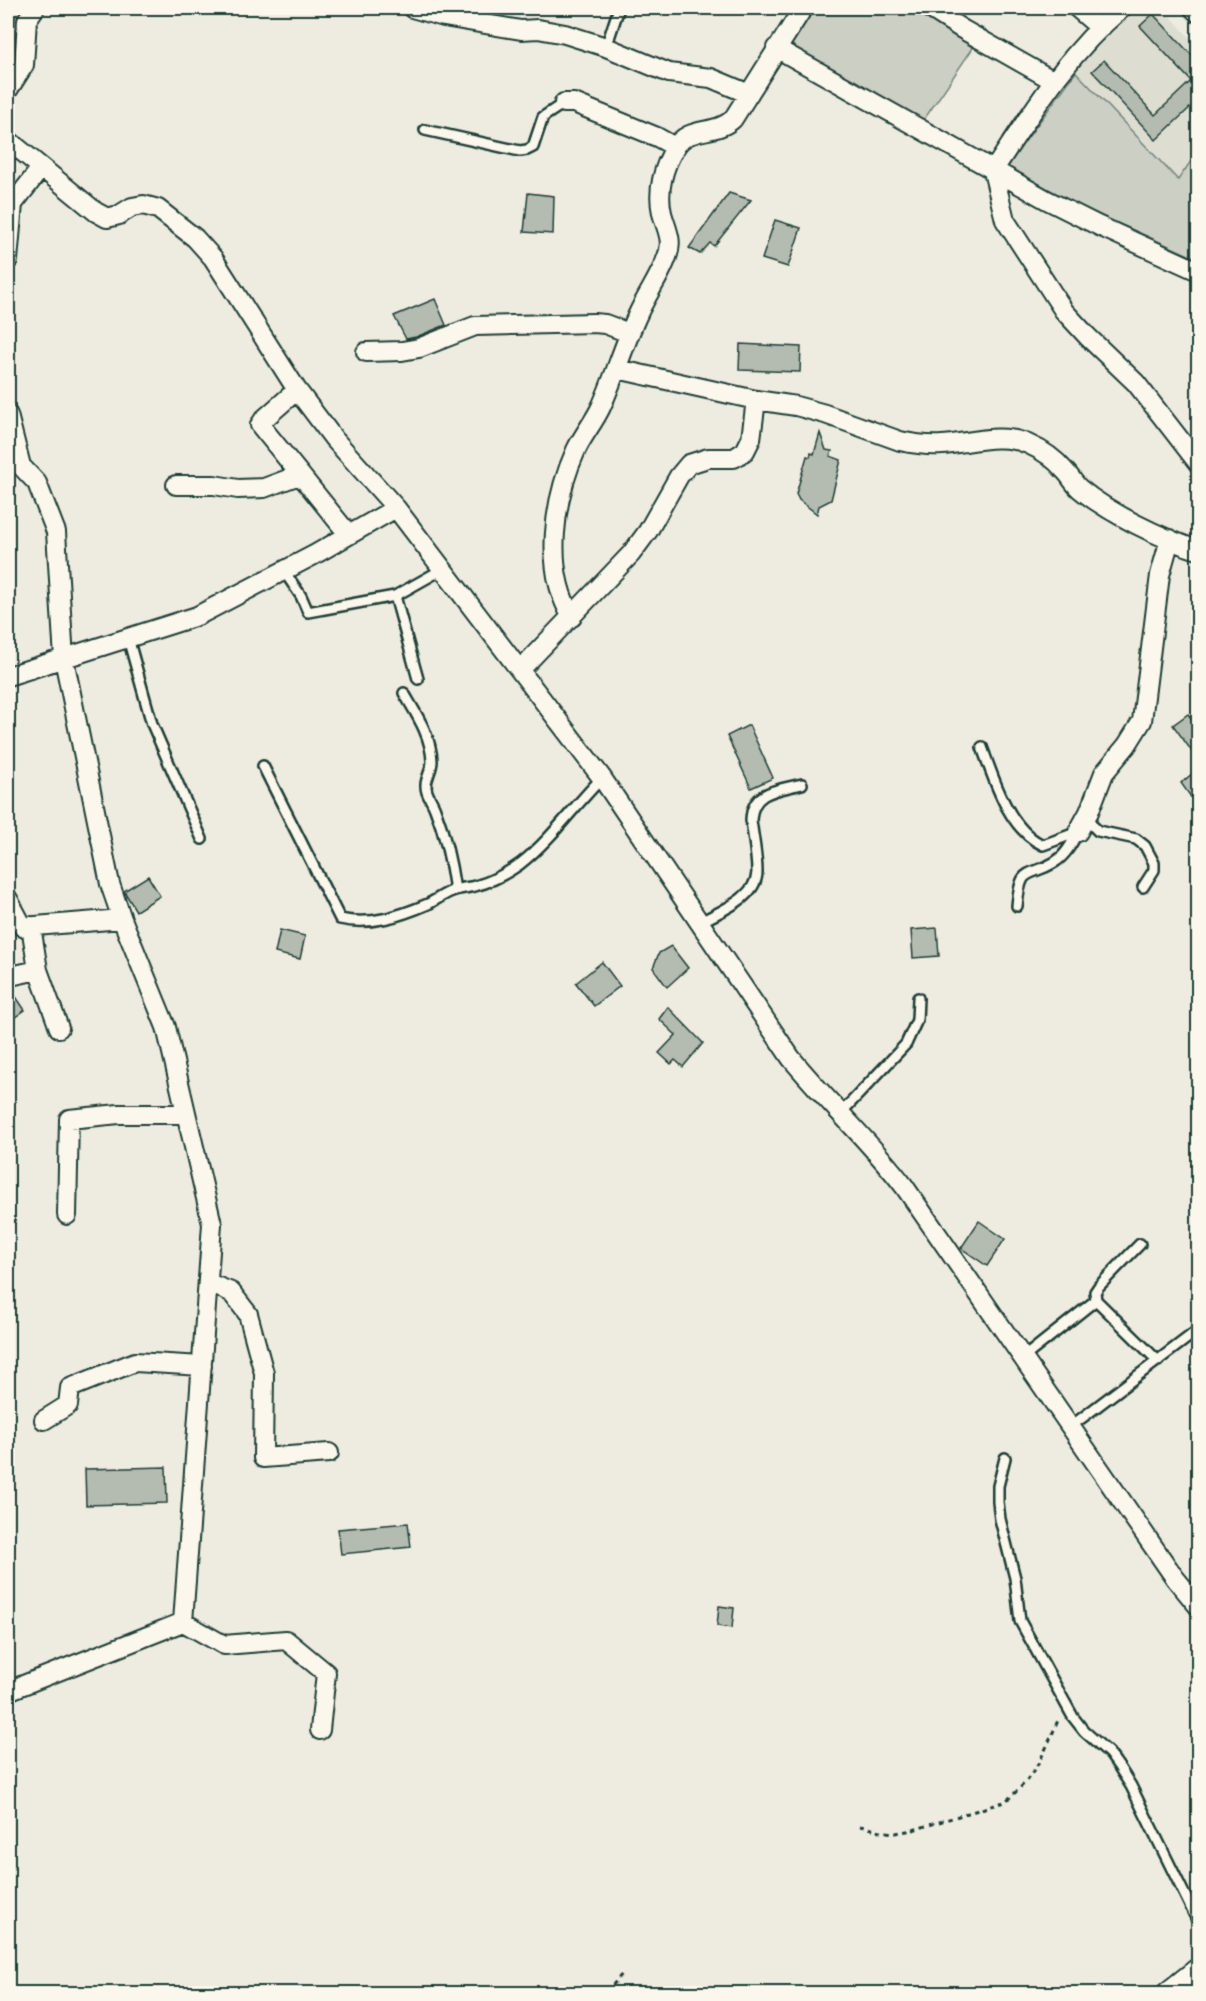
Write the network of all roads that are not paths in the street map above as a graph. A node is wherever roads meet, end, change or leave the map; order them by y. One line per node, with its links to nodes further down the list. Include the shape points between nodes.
1 (35, 8): 14 (street, via 27,20 24,65)
2 (412, 8): 11 (street, via 521,30 551,31)
3 (619, 8): 11 (lane)
4 (803, 8): 12 (street)
5 (929, 8): 13 (street)
6 (1077, 8): 10 (street)
7 (1122, 8): 10 (street)
8 (1193, 8): 9 (street)
9 (1198, 13)
10 (1099, 27): 13 (street)
11 (606, 47): 15 (street, via 669,73 711,78)
12 (776, 48): 15 (street); 21 (street)
13 (1054, 81): 21 (street)
14 (8, 90)
15 (749, 94): 19 (street, via 727,124 688,135)
16 (564, 104): 17 (lane, via 543,117 533,147 527,150); 19 (street, via 574,103)
17 (425, 130)
18 (8, 140): 20 (street)
19 (675, 147): 24 (street, via 660,188 662,215 671,243 668,256)
20 (41, 168): 22 (street, via 13,204); 27 (street, via 107,218 143,205 158,209 195,238 213,258)
21 (993, 171): 23 (street); 31 (street, via 1005,220 1064,311 1136,383)
22 (8, 260)
23 (1198, 271)
24 (629, 333): 25 (street, via 594,323 492,324 475,326 411,350); 26 (street)
25 (366, 352)
26 (617, 369): 28 (street); 41 (street, via 600,409 575,451 557,510 557,573)
27 (297, 390): 32 (street, via 260,425); 34 (street, via 334,439)
28 (756, 400): 36 (street, via 825,414 914,444 1005,438 1022,441 1053,460 1087,494); 41 (street, via 751,439 745,451 734,458 708,458 689,464 640,543)
29 (8, 415): 30 (street)
30 (10, 434): 43 (street, via 21,466 37,483 56,532)
31 (1198, 463)
32 (299, 475): 33 (street, via 264,488); 35 (street)
33 (176, 485)
34 (396, 508): 35 (street); 38 (street)
35 (349, 535): 39 (street)
36 (1170, 539): 37 (street); 52 (street, via 1160,575 1142,721 1132,744 1104,773)
37 (1198, 550)
38 (443, 569): 40 (lane); 44 (street)
39 (285, 571): 40 (lane, via 308,612); 42 (street, via 197,616)
40 (395, 596): 46 (lane)
41 (572, 617): 44 (street)
42 (128, 638): 43 (street); 54 (lane, via 152,724)
43 (64, 659): 45 (street); 59 (street, via 110,884)
44 (521, 669): 50 (street)
45 (8, 676)
46 (418, 679)
47 (404, 693): 56 (lane, via 429,743 432,762 425,783 447,846)
48 (982, 747): 53 (lane, via 1003,802 1028,837 1043,845)
49 (263, 766): 56 (lane, via 340,920 374,922 429,904)
50 (602, 778): 56 (lane, via 544,843 520,863 487,882); 60 (street)
51 (802, 784): 60 (lane, via 768,792 756,802 751,811 755,883 740,899)
52 (1087, 816): 53 (street); 55 (lane, via 1098,831 1136,839 1144,846 1154,870)
53 (1078, 832): 58 (lane, via 1062,857 1023,877)
54 (202, 838)
55 (1143, 887)
56 (454, 890)
57 (8, 899): 61 (street, via 23,927)
58 (1017, 906)
59 (122, 919): 61 (street); 66 (street, via 166,1027)
60 (699, 923): 67 (street, via 791,1058)
61 (31, 926): 62 (street)
62 (38, 970): 63 (street); 65 (street)
63 (8, 973)
64 (918, 998): 67 (lane, via 917,1020 906,1044)
65 (59, 1028)
66 (186, 1114): 68 (street, via 69,1119); 70 (street, via 212,1224)
67 (840, 1114): 73 (street, via 880,1154)
68 (67, 1215)
69 (1140, 1244): 71 (lane, via 1099,1286)
70 (208, 1282): 75 (street); 78 (street, via 231,1292 248,1314 264,1373 263,1458)
71 (1096, 1300): 73 (lane); 74 (lane)
72 (1198, 1330): 74 (lane)
73 (1023, 1358): 77 (street)
74 (1158, 1361): 77 (lane)
75 (202, 1366): 76 (street, via 135,1362 70,1388 68,1405); 81 (street)
76 (44, 1420)
77 (1070, 1426): 80 (street)
78 (329, 1453)
79 (1005, 1458): 84 (lane, via 998,1502 1015,1578 1020,1622 1073,1717 1125,1777)
80 (1198, 1606)
81 (183, 1622): 82 (street); 83 (street, via 224,1645 286,1640 327,1673)
82 (8, 1691)
83 (320, 1730)
84 (1198, 1922)
85 (1198, 1971): 86 (street)
86 (1169, 1994)

